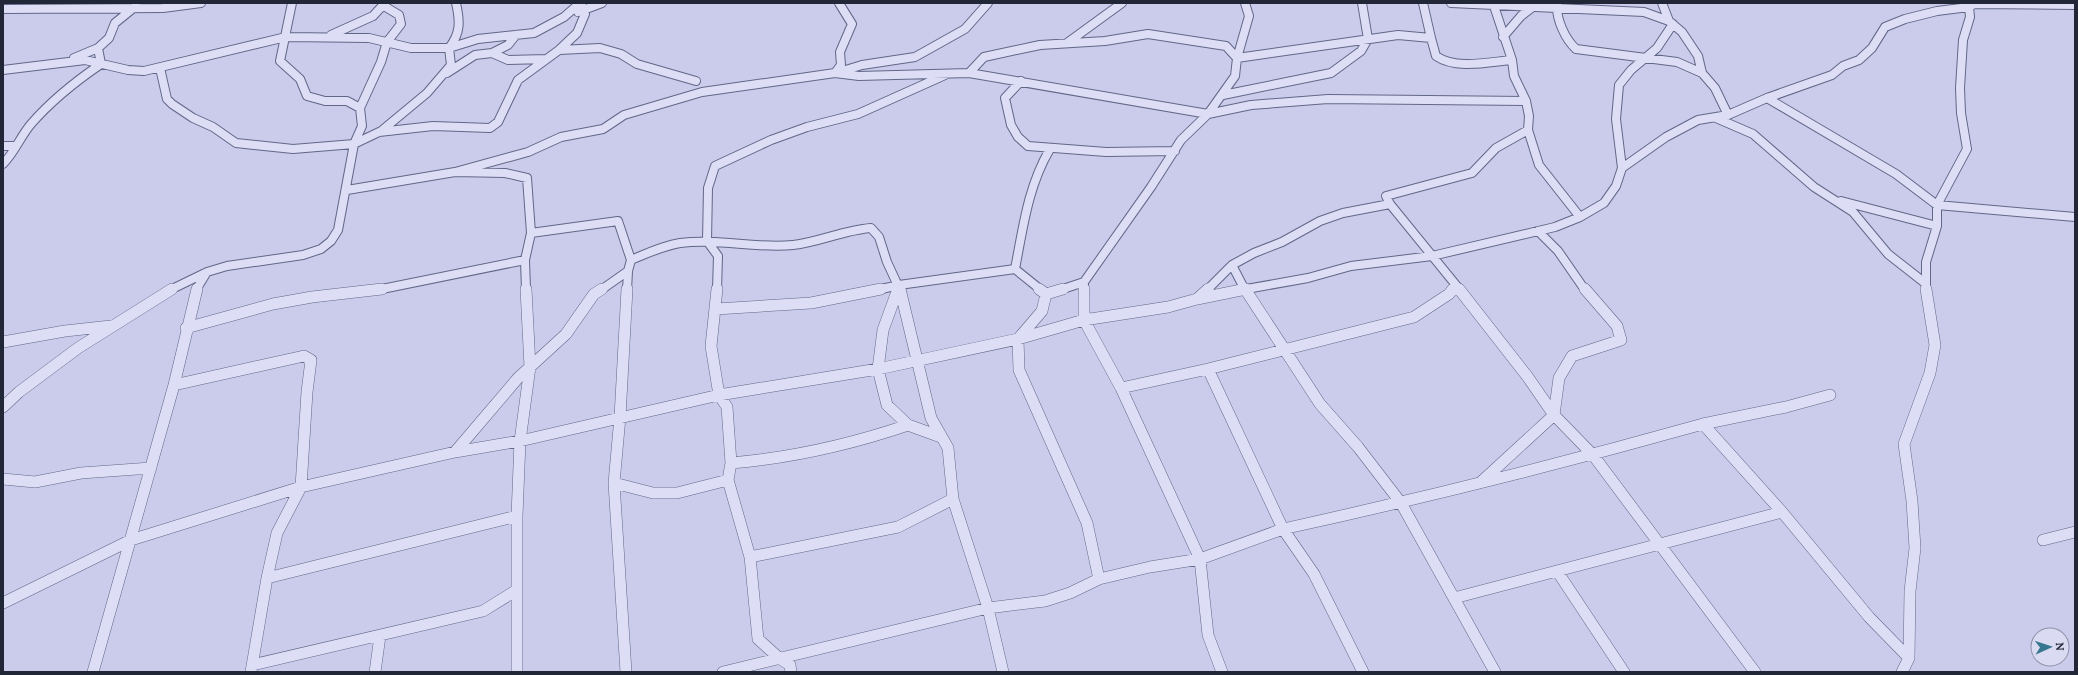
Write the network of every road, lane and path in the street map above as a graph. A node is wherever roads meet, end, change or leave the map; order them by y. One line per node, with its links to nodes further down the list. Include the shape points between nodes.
1 (201, 3): 15 (street, via 163,8)
2 (292, 3): 24 (street)
3 (456, 3): 32 (street, via 459,18 458,37)
4 (602, 3): 17 (street)
5 (839, 3): 43 (street, via 852,24 840,52 840,65)
6 (988, 3): 43 (street, via 965,29 916,57 862,65)
7 (1122, 3): 30 (street)
8 (1245, 3): 35 (street, via 1249,16)
9 (1362, 3): 28 (street)
10 (1424, 3): 27 (street)
11 (1451, 3): 13 (street)
12 (1662, 3): 22 (street)
13 (1493, 4): 14 (street); 26 (street)
14 (1534, 4): 20 (street); 26 (street)
15 (137, 5): 21 (street); 31 (street, via 115,23 109,38)
16 (384, 5): 25 (street, via 373,16); 29 (street, via 399,15 401,24)
17 (582, 5): 23 (street, via 534,32); 33 (street, via 585,14 577,33)
18 (1973, 5): 19 (street); 51 (street, via 1905,19 1885,27 1872,48 1859,60 1843,66 1832,75); 70 (street, via 1963,40 1960,88 1967,149)
19 (2075, 5)
20 (1556, 6): 22 (street, via 1644,12); 37 (street, via 1571,46 1576,49)
21 (3, 9)
22 (1671, 23): 37 (street, via 1657,48); 46 (street, via 1691,44 1698,56)
23 (516, 35): 32 (street, via 478,39); 34 (street, via 508,45)
24 (286, 37): 25 (street); 41 (street); 53 (street, via 280,61 300,79 307,96 325,101 347,101)
25 (328, 37): 29 (street, via 369,38)
26 (1503, 37): 38 (street)
27 (1431, 38): 28 (street, via 1398,35); 38 (street, via 1436,55 1443,61 1454,64)
28 (1368, 39): 35 (street); 50 (street, via 1361,51 1331,73)
29 (387, 42): 32 (street, via 411,48); 53 (street, via 381,62)
30 (1067, 43): 35 (street, via 1105,41 1148,34 1226,46); 45 (street, via 1040,45 984,57)
31 (98, 48): 39 (street); 40 (street)
32 (449, 48): 47 (street, via 451,65)
33 (559, 50): 36 (street); 48 (street, via 600,48 621,54 637,64)
34 (492, 53): 36 (street, via 508,60); 47 (street, via 475,55)
35 (1237, 58): 50 (street, via 1235,76)
36 (546, 59): 58 (street, via 518,80 506,100 498,122 490,128 433,126)
37 (1643, 59): 46 (street, via 1677,62); 65 (street, via 1619,85 1616,119)
38 (1512, 60): 52 (street, via 1514,76)
39 (65, 62): 40 (street, via 85,60); 42 (street)
40 (101, 64): 41 (street, via 136,70); 61 (street, via 78,79 30,124)
41 (160, 68): 59 (street, via 167,98 172,104 193,118 214,127 236,143 293,149)
42 (3, 70)
43 (835, 73): 44 (street, via 859,76); 66 (street, via 702,92 624,115 604,129 561,137 528,152)
44 (949, 73): 45 (street); 76 (street, via 858,114 807,127 771,140 715,166 708,188)
45 (969, 73): 49 (street)
46 (1702, 73): 55 (street, via 1715,88)
47 (444, 76): 58 (street)
48 (696, 81)
49 (1021, 81): 54 (street); 62 (street, via 1005,98 1007,115 1020,141 1028,146)
50 (1222, 96): 54 (street)
51 (1767, 98): 55 (street); 70 (street, via 1896,174)
52 (1526, 101): 54 (street, via 1328,99 1251,105); 57 (street)
53 (360, 108): 59 (street, via 362,126)
54 (1208, 114): 63 (street, via 1181,140)
55 (1728, 115): 56 (street)
56 (1716, 118): 65 (street, via 1698,120 1666,137); 68 (street, via 1753,134 1814,187)
57 (1528, 130): 69 (street, via 1496,148 1472,173 1386,196); 71 (street, via 1539,165)
58 (379, 132): 59 (street)
59 (354, 144): 67 (street)
60 (3, 146): 61 (street)
61 (15, 146): 64 (street, via 11,156)
62 (1050, 149): 63 (street, via 1106,152); 81 (street, via 1042,161 1032,191)
63 (1175, 151): 84 (street)
64 (3, 164)
65 (1622, 168): 71 (street, via 1616,186 1604,203)
66 (455, 172): 67 (street); 75 (street, via 505,173 527,178)
67 (347, 190): 83 (street, via 338,230 332,241 321,250 227,266)
68 (1835, 200): 73 (street); 85 (street, via 1857,217 1888,254)
69 (1390, 204): 77 (street); 80 (street, via 1343,213 1320,221)
70 (1937, 205): 72 (street); 73 (street)
71 (1580, 217): 74 (street)
72 (2075, 217)
73 (1937, 226): 85 (street, via 1926,262)
74 (1538, 231): 77 (street); 107 (street, via 1558,251 1584,288 1617,326 1621,340 1572,356 1559,378)
75 (530, 233): 78 (street); 79 (street, via 618,221)
76 (707, 241): 79 (street, via 665,246); 86 (street, via 754,246 793,245 861,228 871,228 879,237 887,262); 91 (street, via 718,256)
77 (1432, 256): 87 (street); 88 (street, via 1351,266 1308,278)
78 (526, 260): 94 (street, via 370,291 312,296); 99 (street)
79 (632, 260): 82 (street)
80 (1232, 265): 88 (street); 90 (street)
81 (1015, 269): 86 (street); 89 (street)
82 (628, 271): 99 (street, via 594,294 566,334); 108 (street)
83 (207, 272): 93 (street, via 169,290); 94 (street, via 197,287)
84 (1084, 282): 89 (street); 92 (street)
85 (1925, 283): 142 (street, via 1935,345 1930,373 1904,444 1915,548 1910,591)
86 (899, 285): 91 (street, via 811,303); 98 (street); 100 (street, via 883,330)
87 (1456, 285): 97 (street, via 1449,294 1414,317); 107 (street)
88 (1245, 289): 90 (street); 97 (street)
89 (1046, 294): 95 (street, via 1042,311)
90 (1197, 299): 92 (street, via 1168,307)
91 (716, 309): 104 (street, via 711,346)
92 (1084, 320): 95 (street); 103 (street)
93 (115, 326): 96 (street, via 65,331); 106 (street, via 78,348)
94 (186, 328): 102 (street)
95 (1018, 339): 98 (street); 135 (street, via 1019,370 1087,523)
96 (3, 342)
97 (1285, 352): 101 (street); 123 (street, via 1320,404)
98 (918, 359): 100 (street); 111 (street, via 931,418)
99 (530, 367): 112 (street); 113 (street)
100 (878, 369): 104 (street); 110 (street, via 887,405)
101 (1208, 369): 103 (street); 126 (street)
102 (174, 385): 116 (street); 121 (street, via 304,356 311,360)
103 (1120, 388): 132 (street)
104 (719, 395): 108 (street); 115 (street, via 727,407)
105 (1830, 395): 109 (street)
106 (3, 407)
107 (1554, 415): 114 (street); 120 (street)
108 (620, 417): 112 (street); 119 (street)
109 (1703, 424): 114 (street); 124 (street)
110 (908, 425): 111 (street); 115 (street, via 759,461)
111 (941, 437): 122 (street, via 948,448)
112 (520, 441): 113 (street); 125 (street)
113 (455, 452): 121 (street)
114 (1593, 455): 120 (street); 130 (street)
115 (731, 463): 118 (street)
116 (151, 468): 117 (street, via 81,473 35,482); 128 (street)
117 (3, 479)
118 (728, 480): 119 (street, via 677,493 653,493); 131 (street)
119 (614, 483): 147 (street)
120 (1479, 484): 123 (street)
121 (301, 487): 128 (street); 134 (street, via 277,533)
122 (953, 499): 131 (street, via 898,527); 139 (street)
123 (1401, 503): 126 (street); 137 (street)
124 (1782, 512): 130 (street); 142 (street, via 1869,616)
125 (517, 516): 134 (street); 136 (street)
126 (1283, 529): 132 (street); 152 (street, via 1314,574)
127 (2075, 532): 129 (street)
128 (131, 540): 138 (street); 144 (street)
129 (2043, 540)
130 (1658, 545): 133 (street); 155 (street)
131 (750, 557): 141 (street, via 758,639)
132 (1200, 559): 135 (street); 151 (street, via 1208,635)
133 (1557, 571): 137 (street); 154 (street)
134 (267, 578): 143 (street)
135 (1099, 579): 139 (street, via 1070,593 1045,601)
136 (517, 590): 140 (street, via 483,611); 146 (street)
137 (1454, 598): 153 (street)
138 (3, 603)
139 (988, 608): 141 (street); 150 (street)
140 (380, 636): 143 (street); 145 (street)
141 (779, 658): 148 (street); 149 (street, via 790,665)
142 (1909, 658): 156 (street)
143 (251, 668)
144 (93, 672)
145 (375, 672)
146 (517, 672)
147 (626, 672)
148 (723, 672)
149 (791, 672)
150 (1003, 672)
151 (1222, 672)
152 (1363, 672)
153 (1495, 672)
154 (1624, 672)
155 (1756, 672)
156 (1902, 672)

